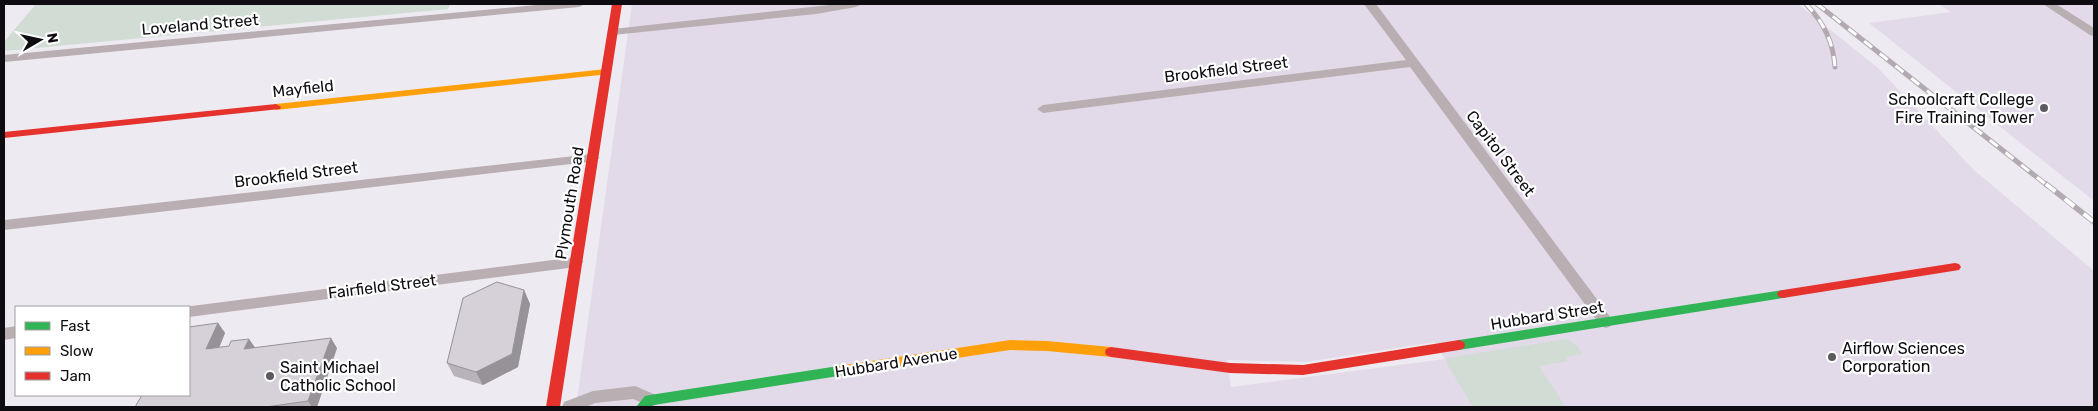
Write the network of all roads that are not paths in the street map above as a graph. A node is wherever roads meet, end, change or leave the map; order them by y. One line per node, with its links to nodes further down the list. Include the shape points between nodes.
1 (579, 4): 8 (street, Loveland Street)
2 (617, 4): 6 (street, Plymouth Road)
3 (856, 4): 6 (street)
4 (1370, 4): 9 (street, Capitol Street)
5 (2049, 4): 7 (street)
6 (613, 32): 10 (street, Plymouth Road)
7 (2094, 33)
8 (4, 59)
9 (1413, 63): 11 (street, Brookfield Street); 18 (street, Capitol Street)
10 (606, 72): 12 (street, Mayfield); 13 (street, Plymouth Road)
11 (1043, 109)
12 (4, 135)
13 (592, 158): 14 (street, Brookfield Street); 15 (street, Plymouth Road)
14 (4, 225)
15 (576, 262): 17 (street, Fairfield Street); 21 (street, Plymouth Road)
16 (1955, 267): 18 (street, Hubbard Street)
17 (190, 311)
18 (1606, 322): 19 (street, Hubbard Street, via 1303,370 1242,370)
19 (1143, 357): 20 (street, Hubbard Avenue, via 1055,346 1010,345)
20 (646, 404): 22 (street, Hubbard Avenue, via 635,392 593,397)
21 (553, 407)
22 (570, 407)

